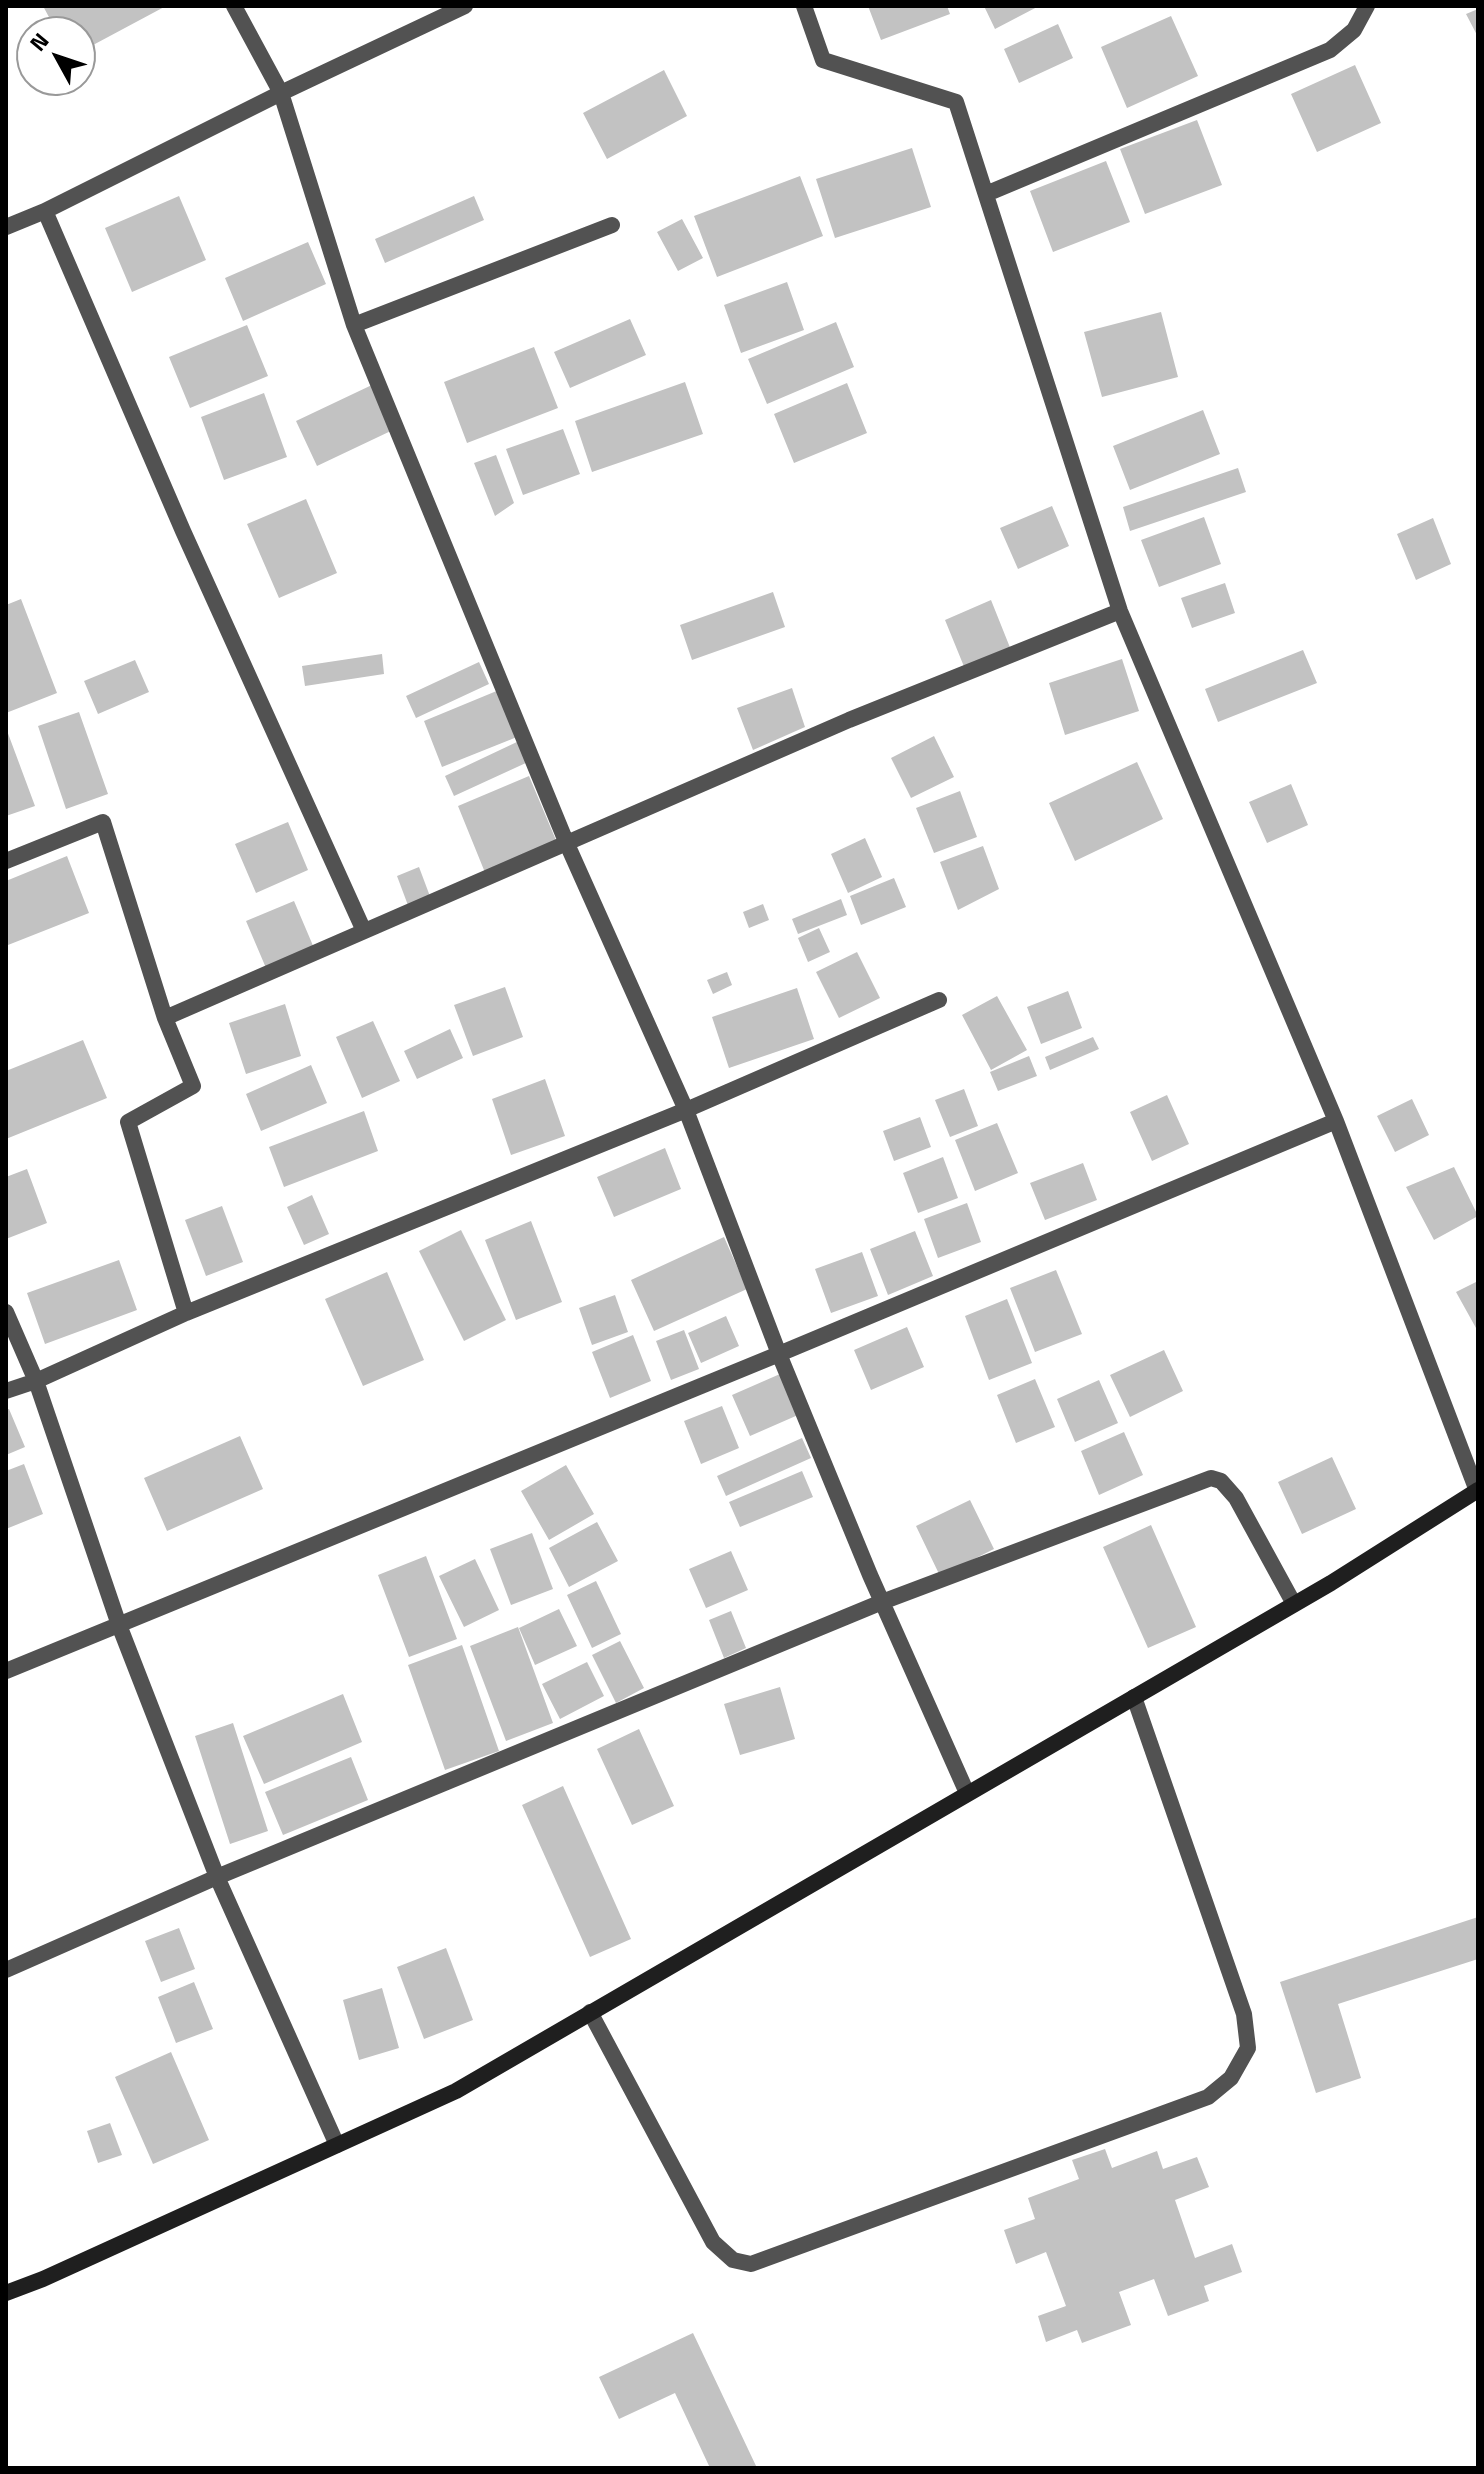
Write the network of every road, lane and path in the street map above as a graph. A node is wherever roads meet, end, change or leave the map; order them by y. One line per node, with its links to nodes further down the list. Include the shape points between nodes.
1 (234, 6): 5 (street)
2 (465, 6): 5 (street)
3 (804, 6): 6 (street, via 823,60 956,102)
4 (1367, 6): 6 (street, via 1354,30 1330,50)
5 (281, 93): 7 (street); 10 (street)
6 (986, 194): 11 (street)
7 (45, 211): 9 (street); 14 (street)
8 (612, 225): 10 (street)
9 (6, 227)
10 (354, 325): 12 (street)
11 (1120, 611): 12 (street, via 849,720); 18 (street)
12 (567, 844): 14 (street); 17 (street)
13 (6, 861): 16 (street, via 103,822)
14 (364, 931): 16 (street)
15 (939, 1000): 17 (street)
16 (165, 1018): 20 (street, via 193,1086 128,1122)
17 (686, 1110): 20 (street); 21 (street)
18 (1336, 1121): 21 (street); 24 (street)
19 (6, 1312): 22 (street)
20 (186, 1313): 22 (street)
21 (779, 1354): 25 (street); 27 (street)
22 (36, 1381): 23 (street); 27 (street)
23 (6, 1391)
24 (1477, 1491): 26 (street)
25 (882, 1602): 26 (street, via 1211,1478 1236,1498); 30 (street); 31 (street)
26 (1294, 1604): 29 (street)
27 (119, 1625): 28 (street); 31 (street)
28 (6, 1671)
29 (1134, 1697): 30 (street); 33 (street, via 1244,2014 1248,2048 1231,2078 1208,2097 751,2264 733,2260 713,2242)
30 (967, 1793): 33 (street)
31 (217, 1877): 32 (street); 34 (street)
32 (6, 1970)
33 (590, 2012): 34 (street, via 456,2091)
34 (337, 2145): 35 (street)
35 (6, 2293)

